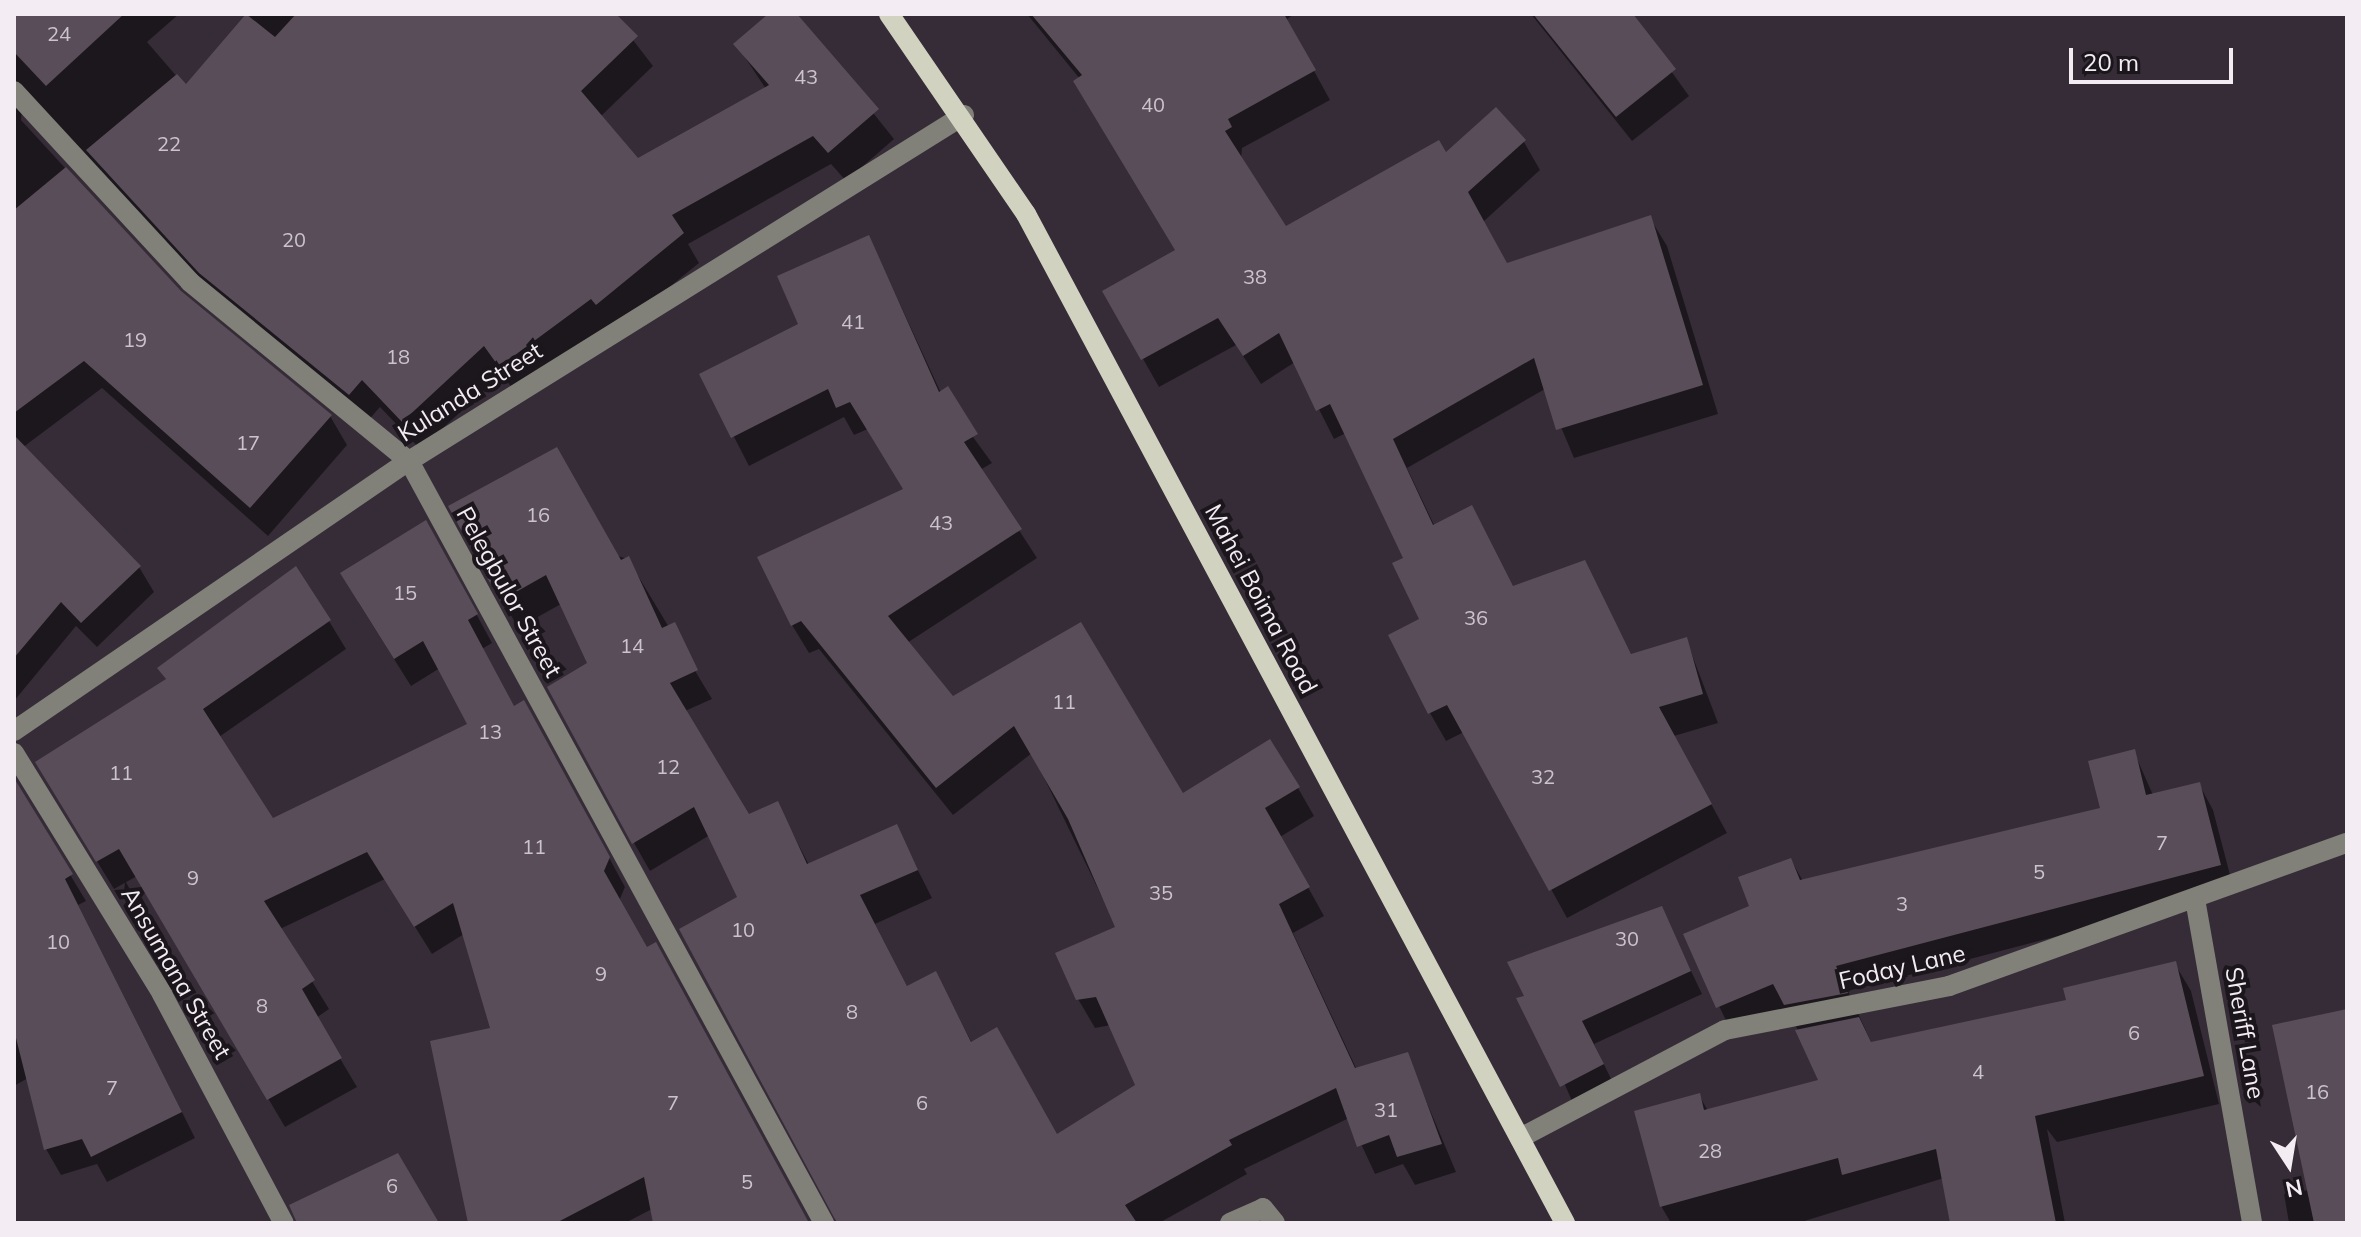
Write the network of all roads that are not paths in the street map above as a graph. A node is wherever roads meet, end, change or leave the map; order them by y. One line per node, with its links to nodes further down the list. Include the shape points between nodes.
1 (889, 14): 3 (main road, Mahei Boima Road)
2 (14, 91): 4 (street, Pelegbulor Street, via 190,282)
3 (964, 115): 4 (street, Kulanda Street); 9 (main road, Mahei Boima Road, via 1026,214)
4 (409, 461): 5 (street, Kulanda Street); 11 (street, Pelegbulor Street)
5 (14, 731)
6 (14, 753): 10 (street, Ansumana Street, via 162,994)
7 (2347, 843): 8 (street, Foday Lane)
8 (2195, 899): 9 (street, Foday Lane, via 1949,986 1725,1030); 15 (street, Sheriff Lane)
9 (1522, 1137): 14 (main road, Mahei Boima Road)
10 (284, 1223)
11 (824, 1223)
12 (1230, 1223): 13 (street, via 1263,1208)
13 (1275, 1223)
14 (1565, 1223)
15 (2252, 1223)

